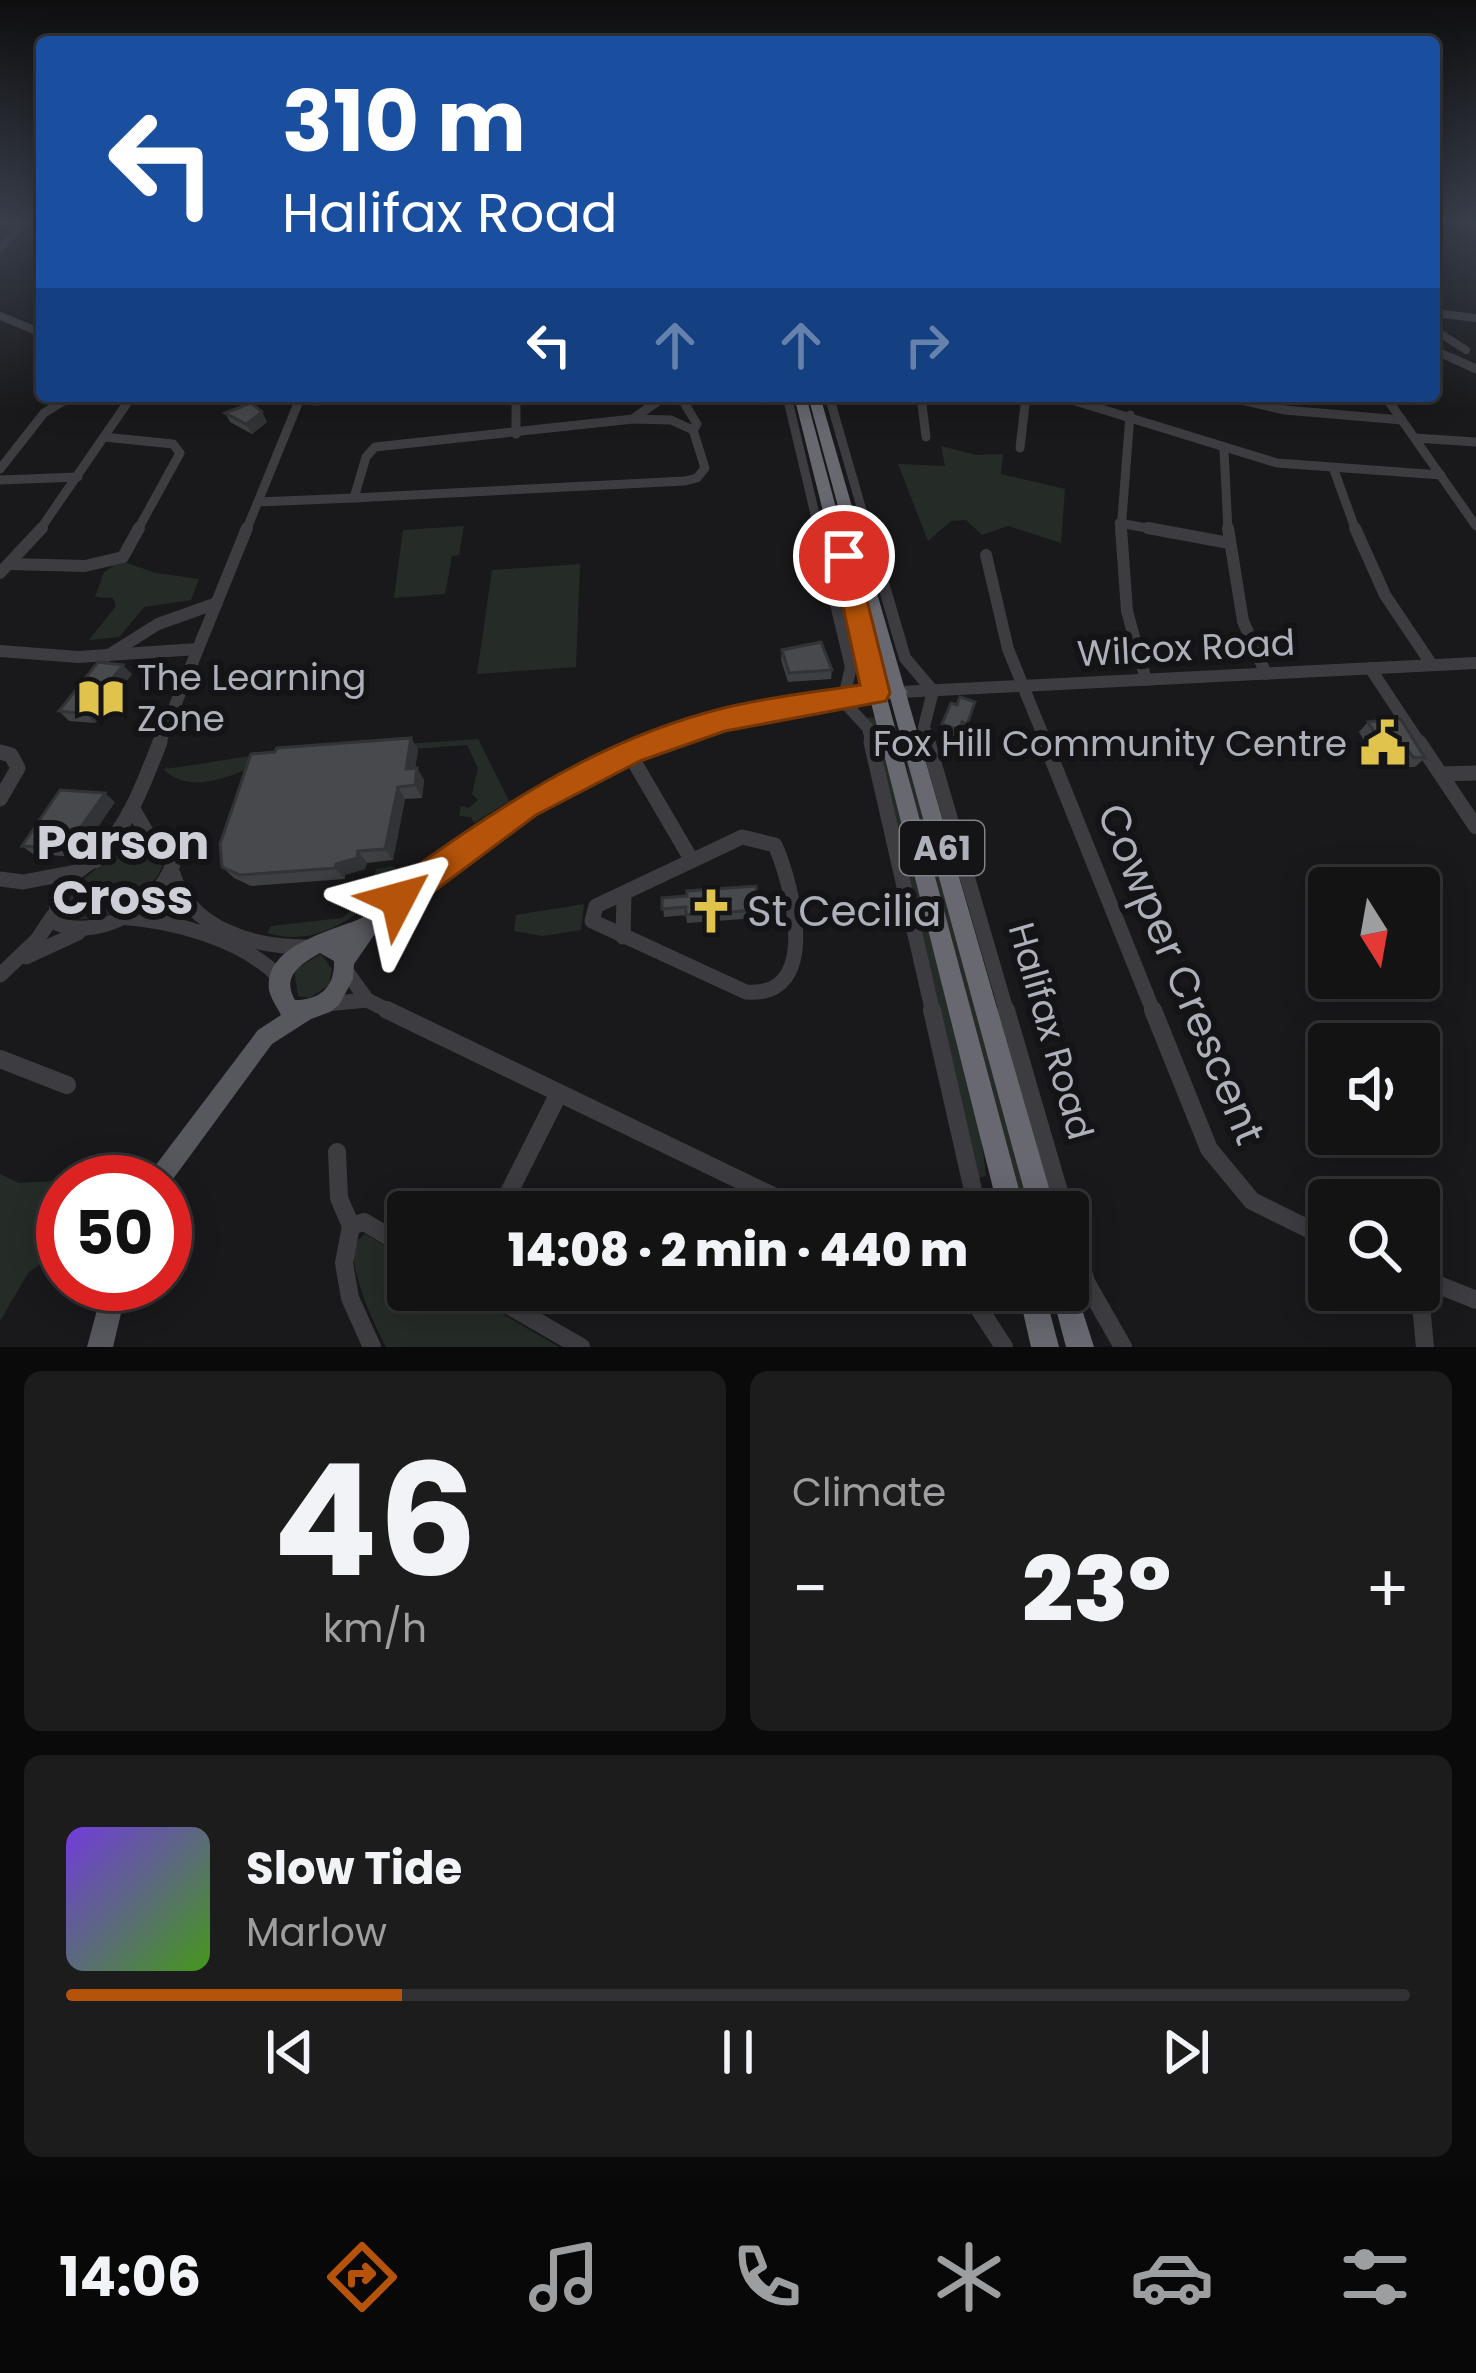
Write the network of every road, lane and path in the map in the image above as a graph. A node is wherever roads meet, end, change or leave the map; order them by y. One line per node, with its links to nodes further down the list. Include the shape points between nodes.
1 (1440, 315): 3 (street)
2 (0, 316): 4 (street)
3 (1476, 318)
4 (36, 331)
5 (1440, 333): 6 (street)
6 (1471, 350): 8 (street)
7 (1440, 352): 8 (street)
8 (1453, 355): 9 (street)
9 (1476, 369)
10 (62, 402): 36 (street)
11 (128, 402): 30 (street)
12 (299, 402): 42 (street)
13 (516, 402): 29 (street)
14 (658, 402): 26 (street)
15 (684, 402): 28 (street)
16 (788, 402): 61 (street, via 851,667)
17 (802, 402): 60 (highway, Halifax Road / A61)
18 (815, 402): 60 (highway, Halifax Road / A61)
19 (831, 402): 59 (street, via 905,658)
20 (923, 402): 31 (street)
21 (1025, 402): 34 (street)
22 (1081, 402): 25 (street)
23 (1250, 402): 27 (street)
24 (1389, 402): 27 (street)
25 (1130, 415): 35 (street); 43 (street)
26 (633, 419): 28 (street); 29 (street)
27 (1402, 420): 32 (street)
28 (693, 430): 41 (street, via 705,468 691,480)
29 (516, 434): 41 (street, via 375,447)
30 (104, 437): 39 (street); 47 (street, via 173,444 180,453 130,550 101,565)
31 (926, 437)
32 (1415, 438): 33 (street); 38 (street)
33 (1476, 442)
34 (1020, 448)
35 (1224, 450): 37 (street); 45 (street)
36 (0, 469)
37 (1334, 470): 38 (street); 54 (street, via 1374,579)
38 (1441, 476): 44 (street)
39 (78, 477): 40 (street); 47 (street)
40 (0, 481)
41 (354, 498): 42 (street)
42 (258, 502): 49 (street)
43 (1119, 524): 45 (street); 57 (street, via 1120,589)
44 (1476, 526)
45 (1229, 543): 56 (street, via 1237,596)
46 (986, 555): 58 (street, Cowper Crescent)
47 (10, 564): 48 (street)
48 (0, 573)
49 (217, 603): 50 (street); 52 (street, via 122,642)
50 (198, 649): 52 (street); 67 (street)
51 (0, 651): 52 (street)
52 (107, 656)
53 (1476, 663): 54 (street, Wilcox Road)
54 (1432, 665): 55 (street, Wilcox Road)
55 (1370, 668): 56 (street, Wilcox Road); 65 (street)
56 (1266, 674): 57 (street, Wilcox Road)
57 (1146, 680): 58 (street, Wilcox Road)
58 (1023, 687): 59 (street, Wilcox Road); 101 (street, Cowper Crescent, via 1209,1149 1252,1201)
59 (933, 691): 60 (street, Wilcox Road); 99 (street, Halifax Road, via 924,727)
60 (888, 693): 61 (main road); 97 (highway, Halifax Road / A61); 98 (highway, Halifax Road / A61)
61 (842, 698): 63 (main road, via 724,719); 96 (street, via 868,728)
62 (0, 752): 66 (street, via 18,768)
63 (629, 753): 70 (street); 79 (main road, via 494,825)
64 (1476, 773): 65 (street)
65 (1442, 774): 68 (street)
66 (0, 799)
67 (134, 809): 69 (street); 71 (street)
68 (1476, 827)
69 (151, 840): 71 (street); 73 (street, via 171,848)
70 (691, 859): 76 (street); 81 (street, via 738,836 775,845 796,954 789,977 771,992 746,992)
71 (95, 861): 72 (street)
72 (77, 871): 75 (street); 77 (street)
73 (173, 873): 78 (street, via 158,894); 82 (street, via 176,892 195,913 275,946)
74 (0, 879): 75 (street)
75 (23, 882): 77 (street)
76 (624, 894): 81 (street); 81 (street, via 592,913 592,921)
77 (54, 912): 80 (street, via 63,928); 84 (street)
78 (112, 919): 80 (street); 85 (street, via 148,919 268,964)
79 (369, 923): 82 (main road); 83 (main road)
80 (84, 930): 84 (street)
81 (623, 937)
82 (314, 945): 83 (main road, via 337,948); 85 (main road, via 290,959)
83 (346, 966): 86 (street); 87 (main road, via 342,988)
84 (7, 969)
85 (281, 988): 87 (main road, via 289,1009); 88 (main road)
86 (367, 1000): 87 (street); 91 (street)
87 (315, 1008): 88 (main road)
88 (266, 1036): 93 (main road)
89 (0, 1059): 90 (street)
90 (68, 1085)
91 (559, 1094): 94 (street); 95 (street)
92 (337, 1152): 100 (street, via 339,1198)
93 (177, 1155)
94 (510, 1191)
95 (762, 1191)
96 (973, 1191)
97 (1007, 1191)
98 (1037, 1191)
99 (1060, 1191)
100 (351, 1226): 102 (street, via 364,1222); 113 (street, via 344,1263 350,1298)
101 (1308, 1229)
102 (387, 1235)
103 (1089, 1287): 118 (street)
104 (1440, 1288): 105 (street)
105 (1476, 1300)
106 (109, 1311): 112 (main road)
107 (518, 1311): 114 (street)
108 (981, 1311): 115 (street)
109 (1036, 1311): 116 (highway)
110 (1070, 1311): 117 (highway)
111 (1422, 1311): 119 (street)
112 (100, 1347)
113 (372, 1347)
114 (580, 1347)
115 (1004, 1347)
116 (1045, 1347)
117 (1080, 1347)
118 (1123, 1347)
119 (1425, 1347)

